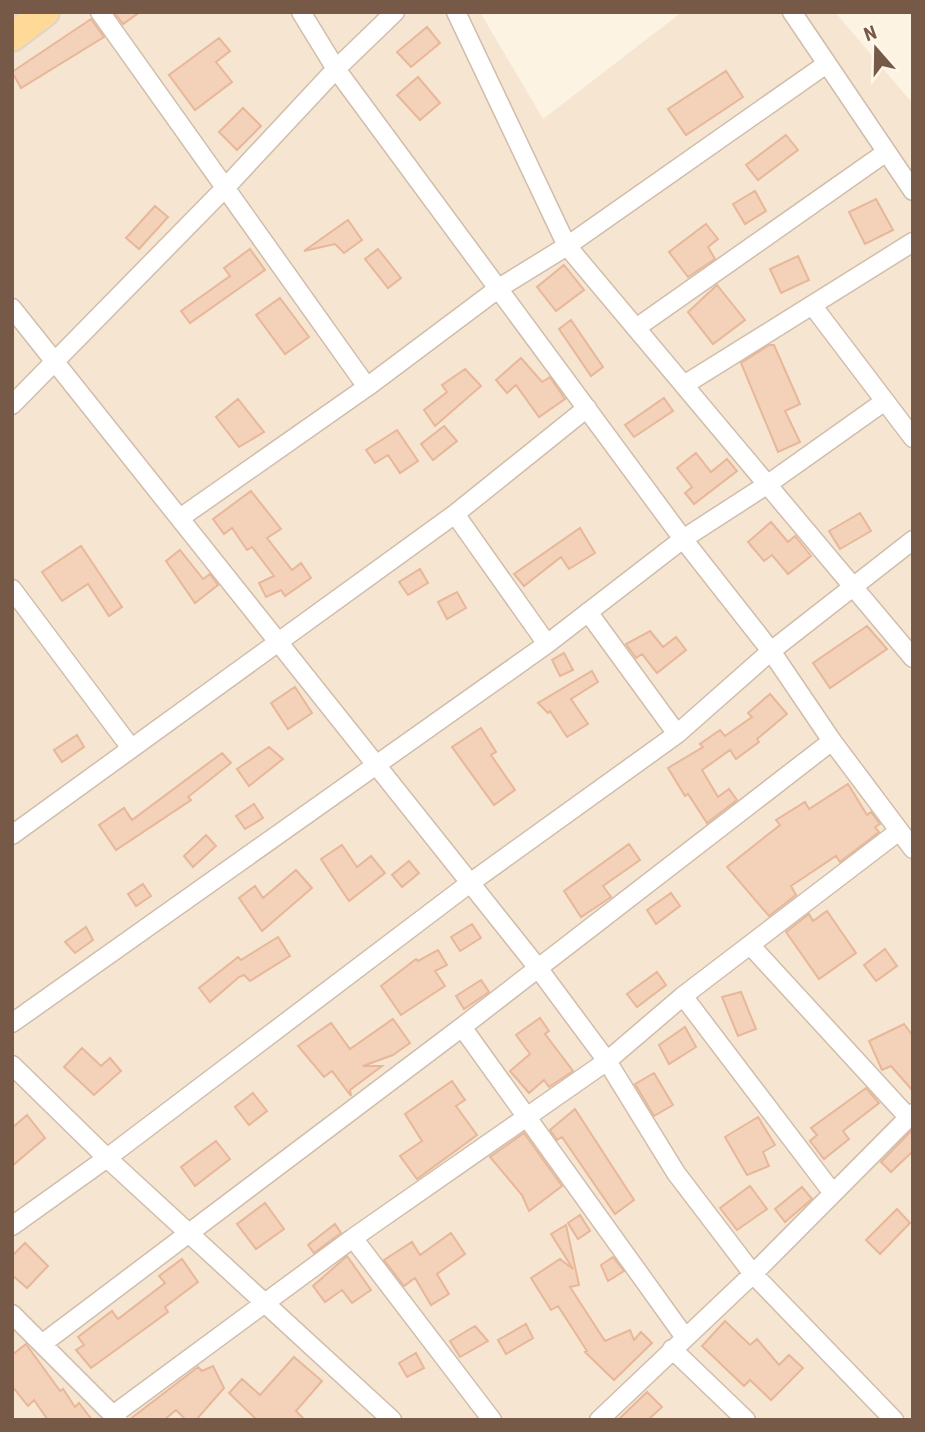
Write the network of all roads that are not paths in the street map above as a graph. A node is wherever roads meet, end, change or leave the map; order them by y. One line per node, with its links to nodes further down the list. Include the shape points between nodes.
1 (45, 12): 7 (main road)
2 (100, 12): 11 (street)
3 (300, 12): 9 (street)
4 (394, 12): 9 (street)
5 (456, 12): 14 (street)
6 (792, 12): 8 (street)
7 (12, 37)
8 (825, 65): 10 (street); 14 (street)
9 (336, 69): 11 (street); 15 (street)
10 (885, 153): 12 (street); 18 (street)
11 (225, 188): 19 (street); 21 (street)
12 (913, 191)
13 (913, 242): 16 (street)
14 (567, 246): 15 (street); 18 (street)
15 (499, 288): 21 (street); 24 (street)
16 (812, 305): 20 (street); 22 (street)
17 (12, 308): 19 (street)
18 (636, 328): 20 (street)
19 (55, 361): 23 (street); 28 (street)
20 (684, 385): 26 (street)
21 (367, 387): 28 (street)
22 (885, 401): 25 (street); 26 (street)
23 (12, 405)
24 (587, 408): 27 (street); 29 (street)
25 (913, 438)
26 (768, 484): 29 (street); 31 (street)
27 (455, 514): 34 (street); 35 (street)
28 (180, 518): 34 (street)
29 (683, 538): 33 (street); 36 (street)
30 (913, 540): 31 (street)
31 (855, 588): 36 (street); 37 (street)
32 (12, 590): 40 (street)
33 (588, 612): 35 (street); 38 (street)
34 (278, 641): 40 (street); 41 (street)
35 (547, 644): 41 (street)
36 (771, 651): 38 (street); 39 (street)
37 (913, 658)
38 (677, 734): 45 (street)
39 (832, 741): 42 (street); 47 (street)
40 (131, 748): 43 (street)
41 (375, 763): 45 (street); 49 (street)
42 (899, 831): 44 (street); 46 (street)
43 (12, 835)
44 (913, 849)
45 (470, 883): 47 (street); 55 (street)
46 (751, 946): 48 (street); 53 (street)
47 (538, 968): 50 (street); 51 (street)
48 (683, 996): 51 (street); 56 (street)
49 (12, 1023)
50 (462, 1027): 54 (street); 58 (street)
51 (607, 1061): 54 (street); 60 (street, via 676,1173)
52 (12, 1065): 55 (street)
53 (910, 1115): 56 (street)
54 (528, 1116): 59 (street); 63 (street)
55 (107, 1158): 57 (street); 58 (street)
56 (832, 1192): 60 (street)
57 (12, 1226)
58 (188, 1233): 61 (street); 64 (street)
59 (354, 1238): 61 (street); 68 (street)
60 (753, 1274): 63 (street); 70 (street)
61 (264, 1303): 65 (street); 67 (street)
62 (12, 1314): 64 (street)
63 (678, 1342): 66 (street); 69 (street)
64 (42, 1343): 65 (street)
65 (116, 1417)
66 (601, 1419)
67 (393, 1420)
68 (492, 1420)
69 (746, 1420)
70 (894, 1420)

